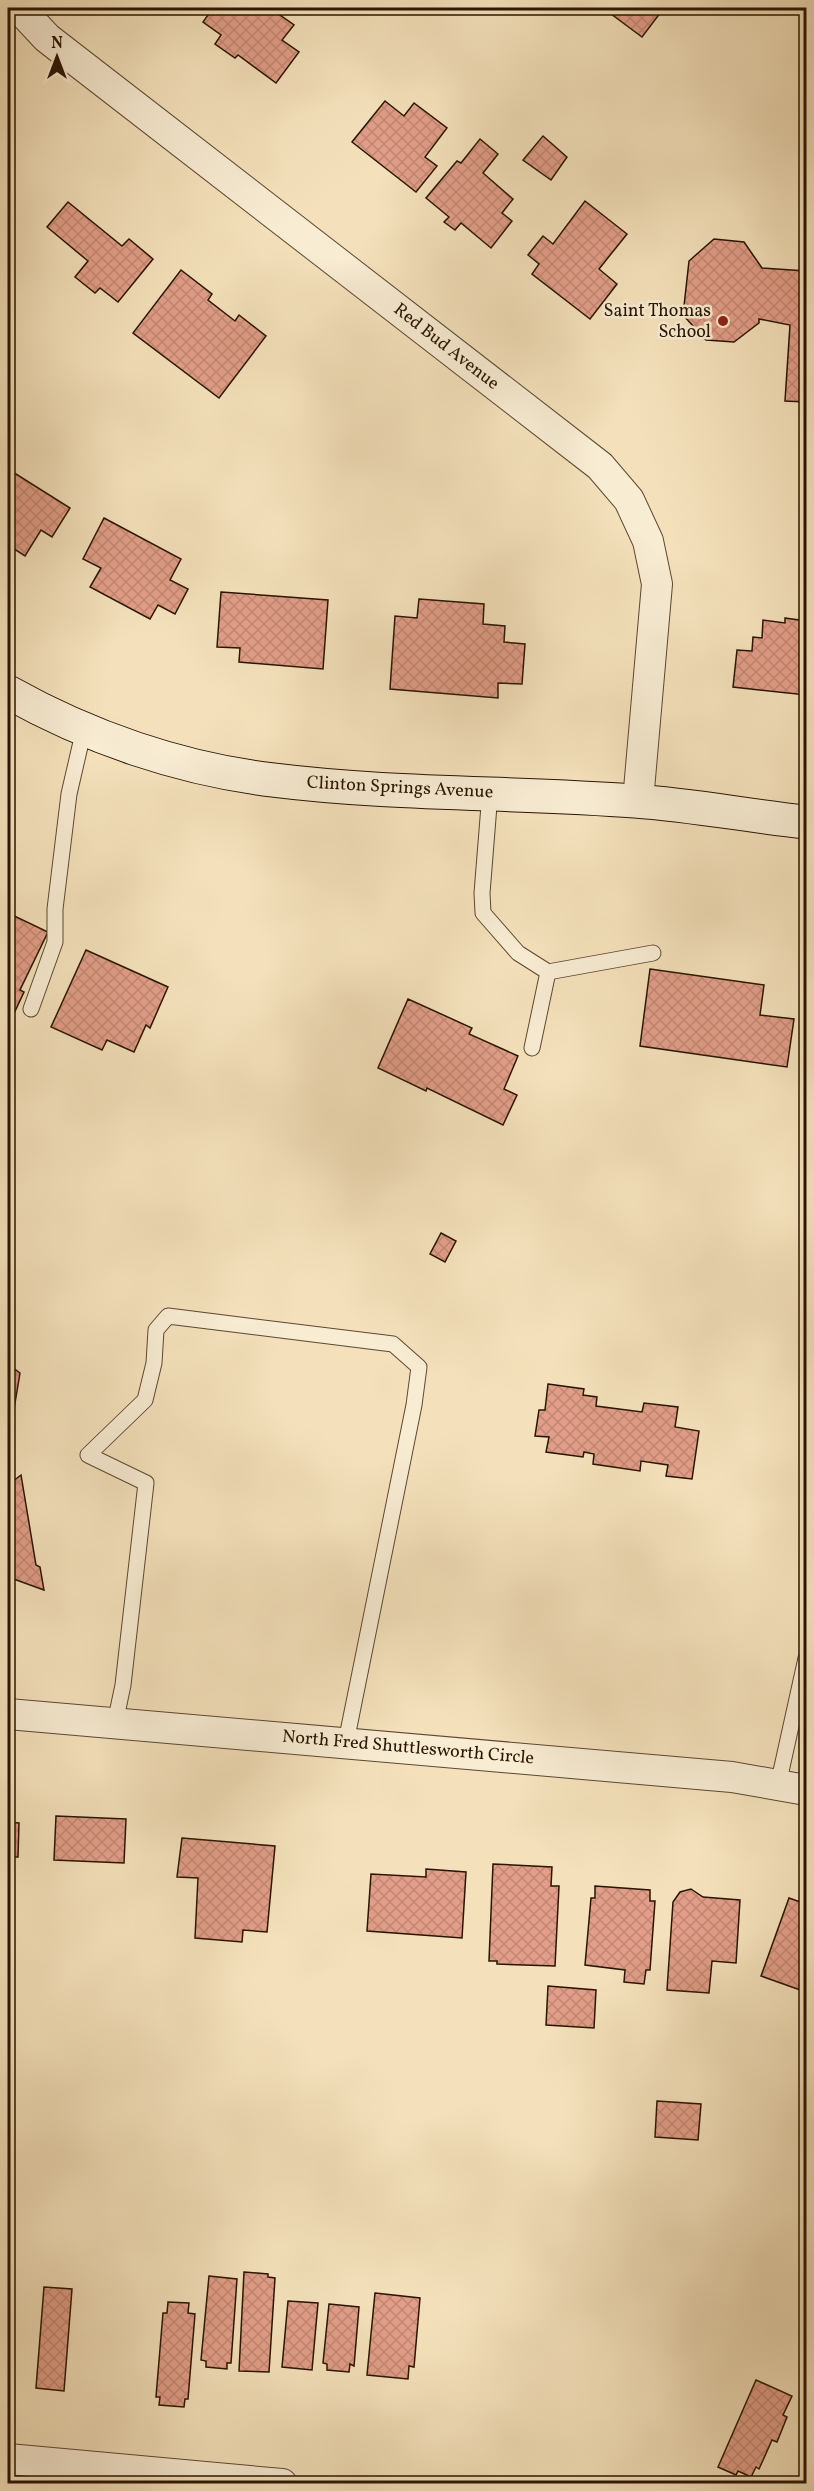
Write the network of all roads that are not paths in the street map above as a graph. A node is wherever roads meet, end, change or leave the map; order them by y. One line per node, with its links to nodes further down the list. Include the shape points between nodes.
1 (19, 8): 5 (street, Red Bud Avenue, via 47,38 600,466 628,500 648,541 657,584)
2 (8, 692): 3 (street, Clinton Springs Avenue)
3 (84, 729): 4 (street, Clinton Springs Avenue, via 190,765 272,780); 9 (lane, via 67,804 55,942)
4 (490, 793): 5 (street, Clinton Springs Avenue); 8 (lane, via 483,913 518,953)
5 (638, 801): 6 (street, Clinton Springs Avenue)
6 (807, 822)
7 (653, 953): 8 (lane)
8 (548, 972): 10 (lane)
9 (31, 1009)
10 (532, 1048)
11 (807, 1658): 15 (lane)
12 (8, 1714): 13 (street, North Fred Shuttlesworth Circle)
13 (115, 1723): 14 (street, North Fred Shuttlesworth Circle); 14 (lane, via 123,1685 146,1483 88,1455 145,1400 154,1363 156,1330 168,1316 393,1344 419,1367)
14 (346, 1742): 15 (street, North Fred Shuttlesworth Circle, via 732,1777)
15 (792, 1788)
16 (8, 2459): 17 (street)
17 (192, 2479): 18 (street)
18 (282, 2484)

